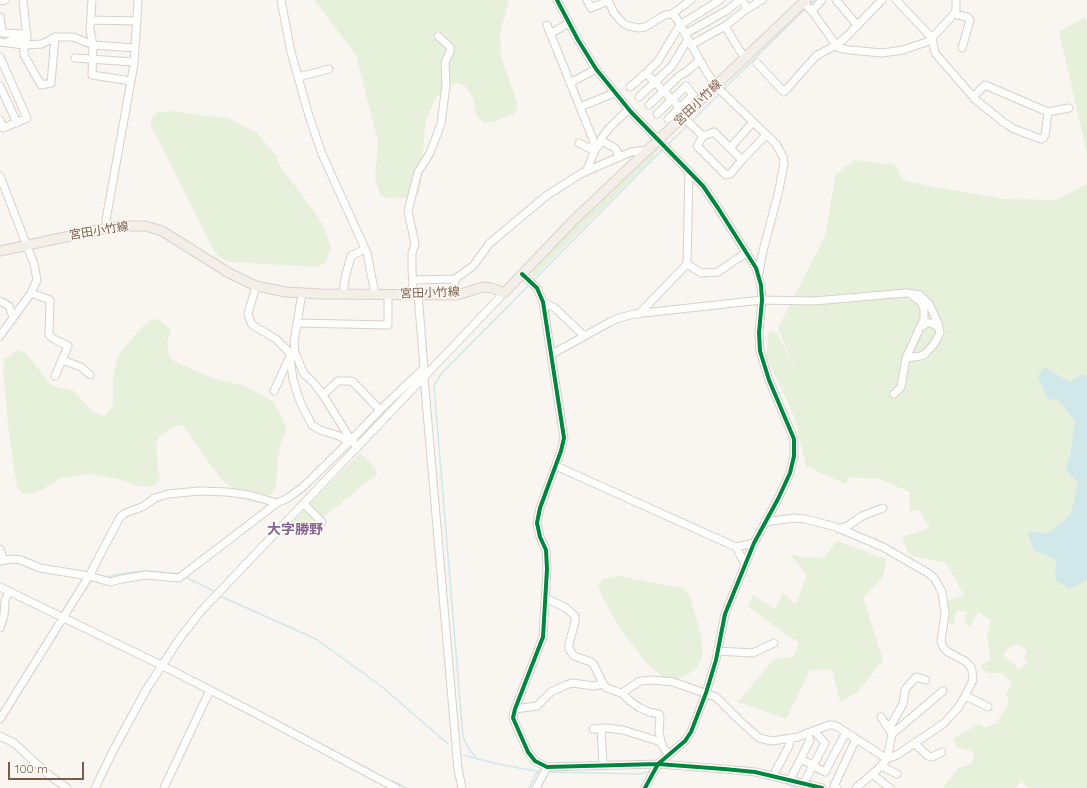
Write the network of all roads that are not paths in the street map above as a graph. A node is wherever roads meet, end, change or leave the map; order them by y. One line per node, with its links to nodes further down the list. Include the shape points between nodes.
1 (6, 0): 18 (street)
2 (23, 0): 33 (street)
3 (92, 0): 26 (street)
4 (138, 0): 27 (street)
5 (281, 0): 59 (street)
6 (557, 0): 28 (street)
7 (587, 0): 8 (street, via 591,8)
8 (608, 0): 22 (street, via 618,18 633,28 645,26)
9 (691, 0): 22 (street)
10 (720, 0): 20 (street)
11 (741, 0): 21 (street); 25 (street)
12 (762, 0): 21 (street)
13 (822, 0): 19 (street)
14 (836, 0): 31 (street)
15 (882, 0): 31 (street)
16 (896, 0): 37 (street)
17 (956, 0): 23 (street, via 956,10)
18 (0, 1)
19 (808, 6): 42 (street); 46 (main road, 宮田小竹線)
20 (707, 8): 25 (street); 30 (street)
21 (747, 9): 32 (street)
22 (672, 14): 30 (street)
23 (953, 14): 37 (street); 44 (street, via 970,20)
24 (0, 17): 33 (street, via 2,33)
25 (713, 18): 32 (street); 38 (street)
26 (91, 20): 27 (street); 41 (street)
27 (137, 21): 43 (street)
28 (569, 23): 34 (street); 55 (street)
29 (547, 25): 34 (street)
30 (680, 25): 38 (street); 51 (street)
31 (857, 25): 42 (street)
32 (722, 28): 38 (street); 46 (street)
33 (27, 34): 39 (street, via 27,38)
34 (550, 34): 62 (street)
35 (438, 36): 105 (street, via 450,47 450,52 446,62 441,124 430,153 418,172 408,211 415,244 412,253)
36 (55, 37): 40 (street, via 42,44); 40 (street, via 51,83 41,85 24,55); 41 (street, via 73,37)
37 (932, 38): 42 (street, via 903,50 882,53 850,50); 70 (street, via 935,53)
38 (688, 39): 49 (street); 53 (street)
39 (1, 42): 40 (street)
40 (24, 45)
41 (93, 45): 43 (street); 48 (street)
42 (836, 45): 52 (street, via 816,56 784,92)
43 (135, 48): 50 (street)
44 (962, 48)
45 (0, 57): 54 (street)
46 (745, 57): 66 (main road, 宮田小竹線)
47 (75, 58): 48 (street)
48 (92, 60): 50 (street); 60 (street, via 92,75)
49 (700, 60): 58 (street); 66 (street)
50 (134, 62): 60 (street)
51 (657, 62): 53 (street); 57 (street)
52 (757, 63)
53 (670, 68): 58 (street); 61 (street)
54 (2, 69): 82 (street, via 27,118)
55 (596, 69): 62 (street); 68 (street)
56 (329, 70): 59 (street)
57 (646, 72): 61 (street); 65 (street)
58 (679, 76): 64 (street); 67 (street)
59 (298, 77): 98 (street, via 322,154)
60 (131, 81): 96 (street, via 107,213)
61 (655, 82): 67 (street); 69 (street)
62 (570, 83): 73 (street)
63 (0, 86): 82 (street)
64 (686, 86): 71 (street); 78 (street, via 693,95)
65 (630, 87)
66 (720, 90): 78 (main road, 宮田小竹線); 81 (street)
67 (663, 91): 71 (street); 72 (street)
68 (614, 93): 73 (street); 75 (street)
69 (639, 97)
70 (973, 97): 76 (street, via 985,85); 76 (street, via 1014,129 1041,139)
71 (672, 100): 77 (street); 78 (street)
72 (649, 105)
73 (580, 107): 89 (street, via 594,142)
74 (1069, 108): 76 (street)
75 (629, 109): 85 (street, via 609,128); 86 (street)
76 (1048, 112)
77 (657, 114)
78 (686, 117): 79 (street); 84 (street); 86 (main road, 宮田小竹線)
79 (668, 119)
80 (0, 120): 82 (street, via 3,128)
81 (753, 122): 83 (street); 88 (street)
82 (17, 123)
83 (766, 135): 92 (street); 102 (street, via 780,150 784,164)
84 (702, 136): 88 (street, via 714,132); 92 (street, via 697,146 726,175 730,174)
85 (602, 141): 89 (street); 91 (street, via 615,148)
86 (658, 141): 90 (main road, 宮田小竹線); 93 (street)
87 (579, 143): 89 (street)
88 (730, 148): 92 (street)
89 (593, 149): 94 (street)
90 (649, 150): 91 (street, via 631,152); 103 (main road, 宮田小竹線, via 575,219)
91 (620, 157): 94 (street)
92 (742, 160)
93 (689, 171): 100 (street, via 703,186); 101 (street)
94 (586, 172): 104 (street, via 546,196 490,243 473,266)
95 (0, 176): 97 (street)
96 (107, 228): 97 (main road, 宮田小竹線); 106 (main road, 宮田小竹線, via 136,225 154,227 229,273)
97 (26, 244): 99 (main road, 宮田小竹線); 107 (street, via 37,280)
98 (365, 249): 111 (street, via 351,256); 112 (street)
99 (0, 251)
100 (747, 252): 101 (street, via 718,272 701,273); 102 (street)
101 (687, 264): 119 (street)
102 (758, 273): 116 (street)
103 (522, 274): 109 (main road, 宮田小竹線); 118 (street, via 537,288)
104 (455, 279): 105 (street); 115 (street)
105 (413, 280): 114 (street)
106 (256, 286): 108 (main road, 宮田小竹線); 128 (street, via 249,308 249,318 254,326 281,343)
107 (31, 293): 120 (street); 130 (street, via 50,300 50,335 68,346)
108 (302, 293): 111 (main road, 宮田小竹線); 121 (street)
109 (504, 293): 115 (main road, 宮田小竹線, via 483,287); 133 (street)
110 (906, 293): 116 (street, via 814,301); 122 (street, via 916,298 924,308); 123 (street, via 925,299)
111 (342, 294): 112 (main road, 宮田小竹線)
112 (375, 294): 113 (main road, 宮田小竹線)
113 (388, 294): 114 (main road, 宮田小竹線); 121 (street, via 388,325)
114 (415, 294): 115 (main road, 宮田小竹線); 137 (street, via 424,368)
115 (454, 295)
116 (762, 300): 119 (street); 145 (street, via 760,351 768,380 794,439 795,450 790,473)
117 (0, 301): 120 (street, via 9,306)
118 (544, 302): 125 (street); 127 (street)
119 (639, 314): 125 (street, via 619,318)
120 (13, 317): 124 (street)
121 (297, 323): 126 (street)
122 (921, 327): 123 (street, via 932,323); 129 (street)
123 (939, 328): 129 (street, via 940,333 930,350 921,356)
124 (0, 336)
125 (584, 336): 127 (street)
126 (294, 349): 128 (street); 136 (street, via 304,374)
127 (552, 354): 140 (street, via 564,438)
128 (290, 355): 134 (street); 138 (street, via 297,393 312,424 320,430)
129 (906, 358): 135 (street, via 901,387)
130 (62, 360): 131 (street, via 81,367); 132 (street)
131 (90, 375)
132 (55, 376)
133 (424, 377): 139 (street); 202 (street, via 458,769)
134 (274, 391)
135 (894, 394)
136 (323, 395): 137 (street, via 338,381 352,381); 138 (street)
137 (380, 410): 138 (street)
138 (350, 441): 139 (street); 141 (street, via 303,487)
139 (358, 447): 142 (street)
140 (556, 466): 148 (street); 155 (street, via 537,523 546,550)
141 (277, 503): 152 (street, via 181,576 138,576 110,582); 152 (street, via 249,494 227,492 200,491 155,498 142,507 125,512 120,517)
142 (304, 504): 144 (street); 160 (street, via 217,594 190,625)
143 (883, 508): 146 (street)
144 (321, 521)
145 (764, 522): 146 (street, via 805,519); 147 (street)
146 (839, 529): 167 (street, via 883,547 934,578 942,592 944,605 941,641 943,647 965,661 972,671 973,680)
147 (754, 544): 148 (street); 151 (street)
148 (736, 547): 151 (street)
149 (0, 549): 150 (street)
150 (2, 560): 152 (street, via 21,560 40,568)
151 (745, 564): 159 (street, via 724,614)
152 (88, 576): 156 (street)
153 (0, 587): 154 (street)
154 (9, 592): 156 (street); 157 (street)
155 (546, 598): 162 (street, via 566,608 575,616 569,650 574,656 594,665); 169 (street, via 543,637)
156 (63, 617): 160 (street); 171 (street)
157 (0, 628)
158 (774, 643): 159 (street, via 753,653)
159 (717, 651): 166 (street)
160 (161, 665): 163 (street); 199 (street)
161 (926, 680): 176 (street, via 916,677 907,687 903,704 891,725)
162 (603, 684): 165 (street, via 607,688); 169 (street, via 566,685 551,692 537,706)
163 (210, 690): 200 (street); 201 (street)
164 (943, 691): 176 (street)
165 (622, 692): 166 (street, via 640,681 653,680 673,682); 180 (street, via 640,708 659,714)
166 (706, 692): 178 (street, via 716,697 759,738 772,741); 183 (street, via 691,732)
167 (966, 696): 168 (street); 181 (street, via 943,724)
168 (988, 707)
169 (515, 709): 191 (street, via 513,718 528,752 535,761)
170 (881, 718): 176 (street)
171 (0, 719)
172 (601, 728): 173 (street); 180 (street, via 623,730); 188 (street)
173 (593, 729)
174 (810, 732): 175 (street, via 833,725); 178 (street); 184 (street, via 810,740); 187 (street, via 825,743)
175 (846, 732): 179 (street); 189 (street)
176 (891, 732): 185 (street)
177 (0, 736): 198 (street, via 14,743)
178 (791, 738): 192 (street)
179 (856, 739): 185 (street); 193 (street)
180 (661, 742): 183 (street)
181 (914, 744): 182 (street, via 928,756 932,757); 185 (street)
182 (942, 752)
183 (669, 755): 186 (street)
184 (801, 759): 187 (street); 196 (street)
185 (888, 759): 190 (street)
186 (657, 765): 188 (street); 204 (street); 205 (street, via 755,772)
187 (814, 765): 189 (street, via 825,772); 197 (street)
188 (603, 766): 191 (street)
189 (829, 766): 193 (street)
190 (881, 766): 194 (street); 195 (street)
191 (546, 768): 203 (street)
192 (775, 772)
193 (841, 772): 206 (street, via 834,786)
194 (872, 774): 207 (street); 208 (street)
195 (897, 774)
196 (792, 776)
197 (806, 779)
198 (67, 788)
199 (95, 788)
200 (164, 788)
201 (396, 788)
202 (462, 788)
203 (536, 788)
204 (645, 788)
205 (822, 788)
206 (837, 788)
207 (856, 788)
208 (890, 788)

